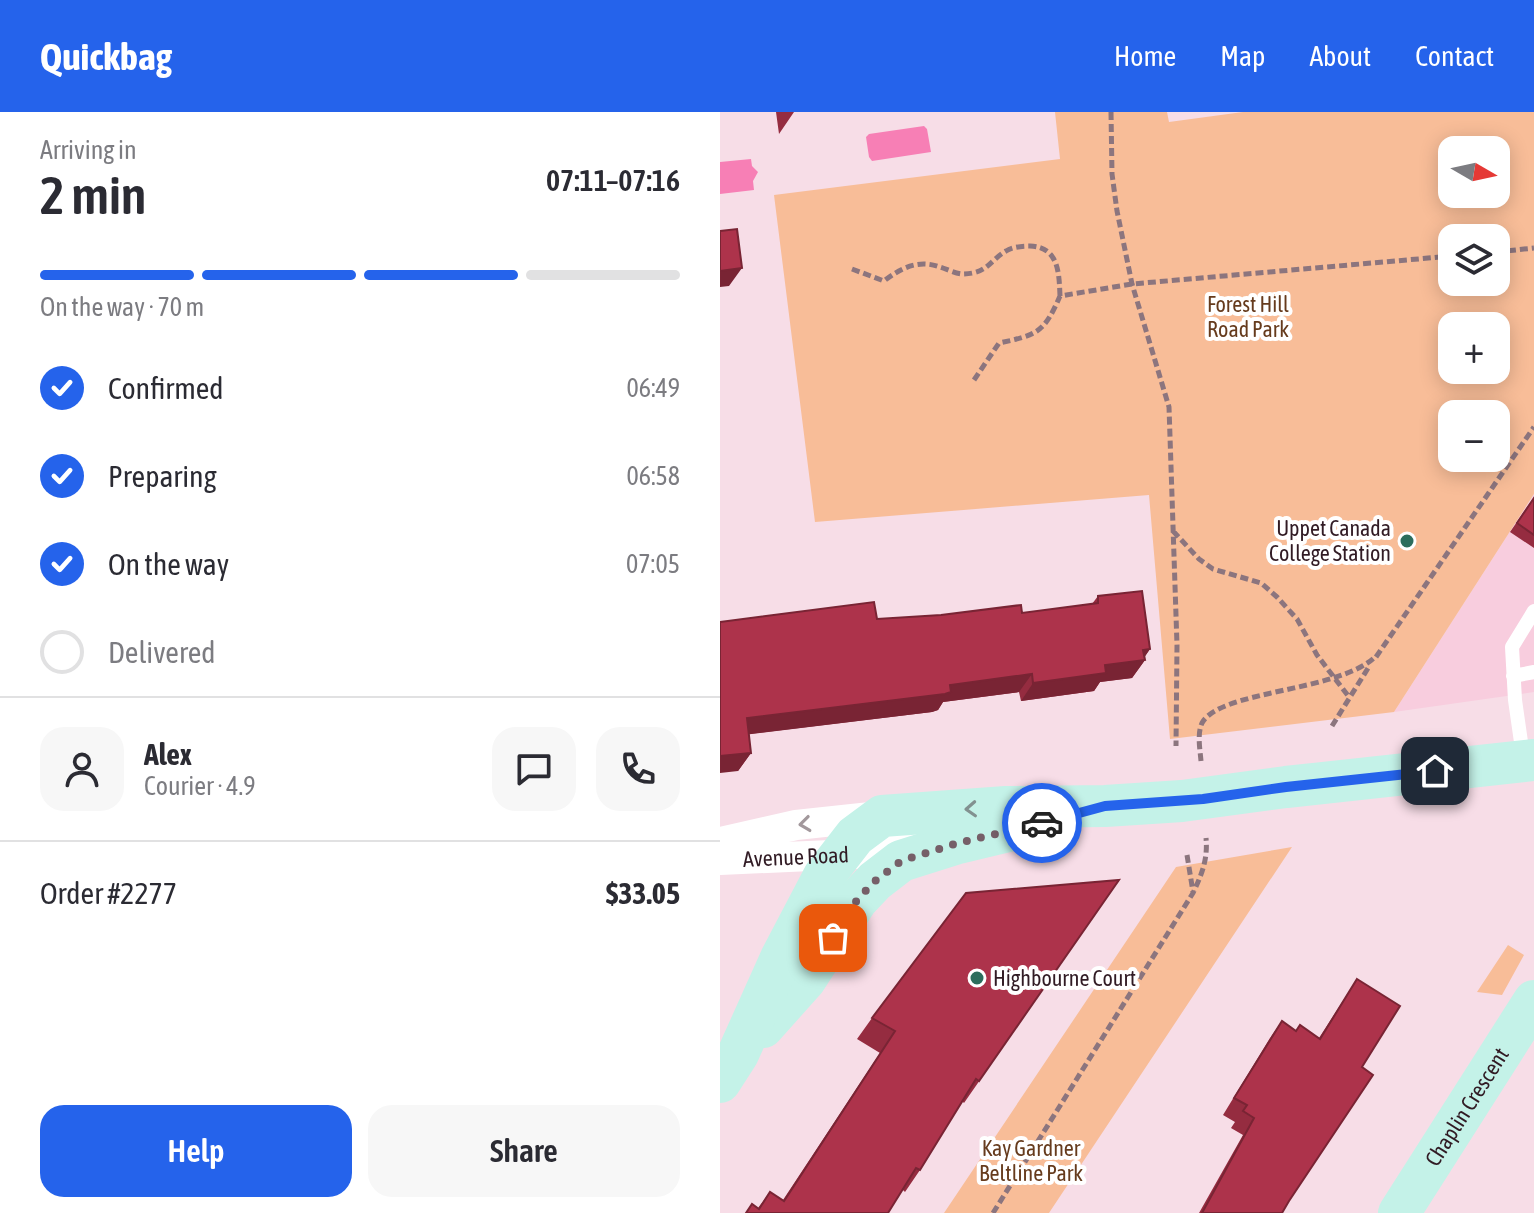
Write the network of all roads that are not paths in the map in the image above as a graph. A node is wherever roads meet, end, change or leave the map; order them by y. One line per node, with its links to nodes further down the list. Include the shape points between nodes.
1 (1534, 611): 3 (lane, via 1512,647)
2 (1534, 672): 3 (lane)
3 (1513, 676): 4 (lane)
4 (1529, 761): 5 (main road, Avenue Road)
5 (1105, 806): 6 (main road, Avenue Road, one-way to 6); 8 (main road, Avenue Road)
6 (882, 816): 7 (street, Avenue Road, one-way to 7, via 796,825); 9 (main road)
7 (720, 842)
8 (958, 843): 9 (street, Avenue Road); 12 (main road, via 901,861 875,881 805,980)
9 (839, 855): 10 (street, Avenue Road); 12 (main road, via 781,958)
10 (720, 860)
11 (1534, 1001): 13 (main road, Chaplin Crescent)
12 (729, 1068)
13 (1399, 1213)

